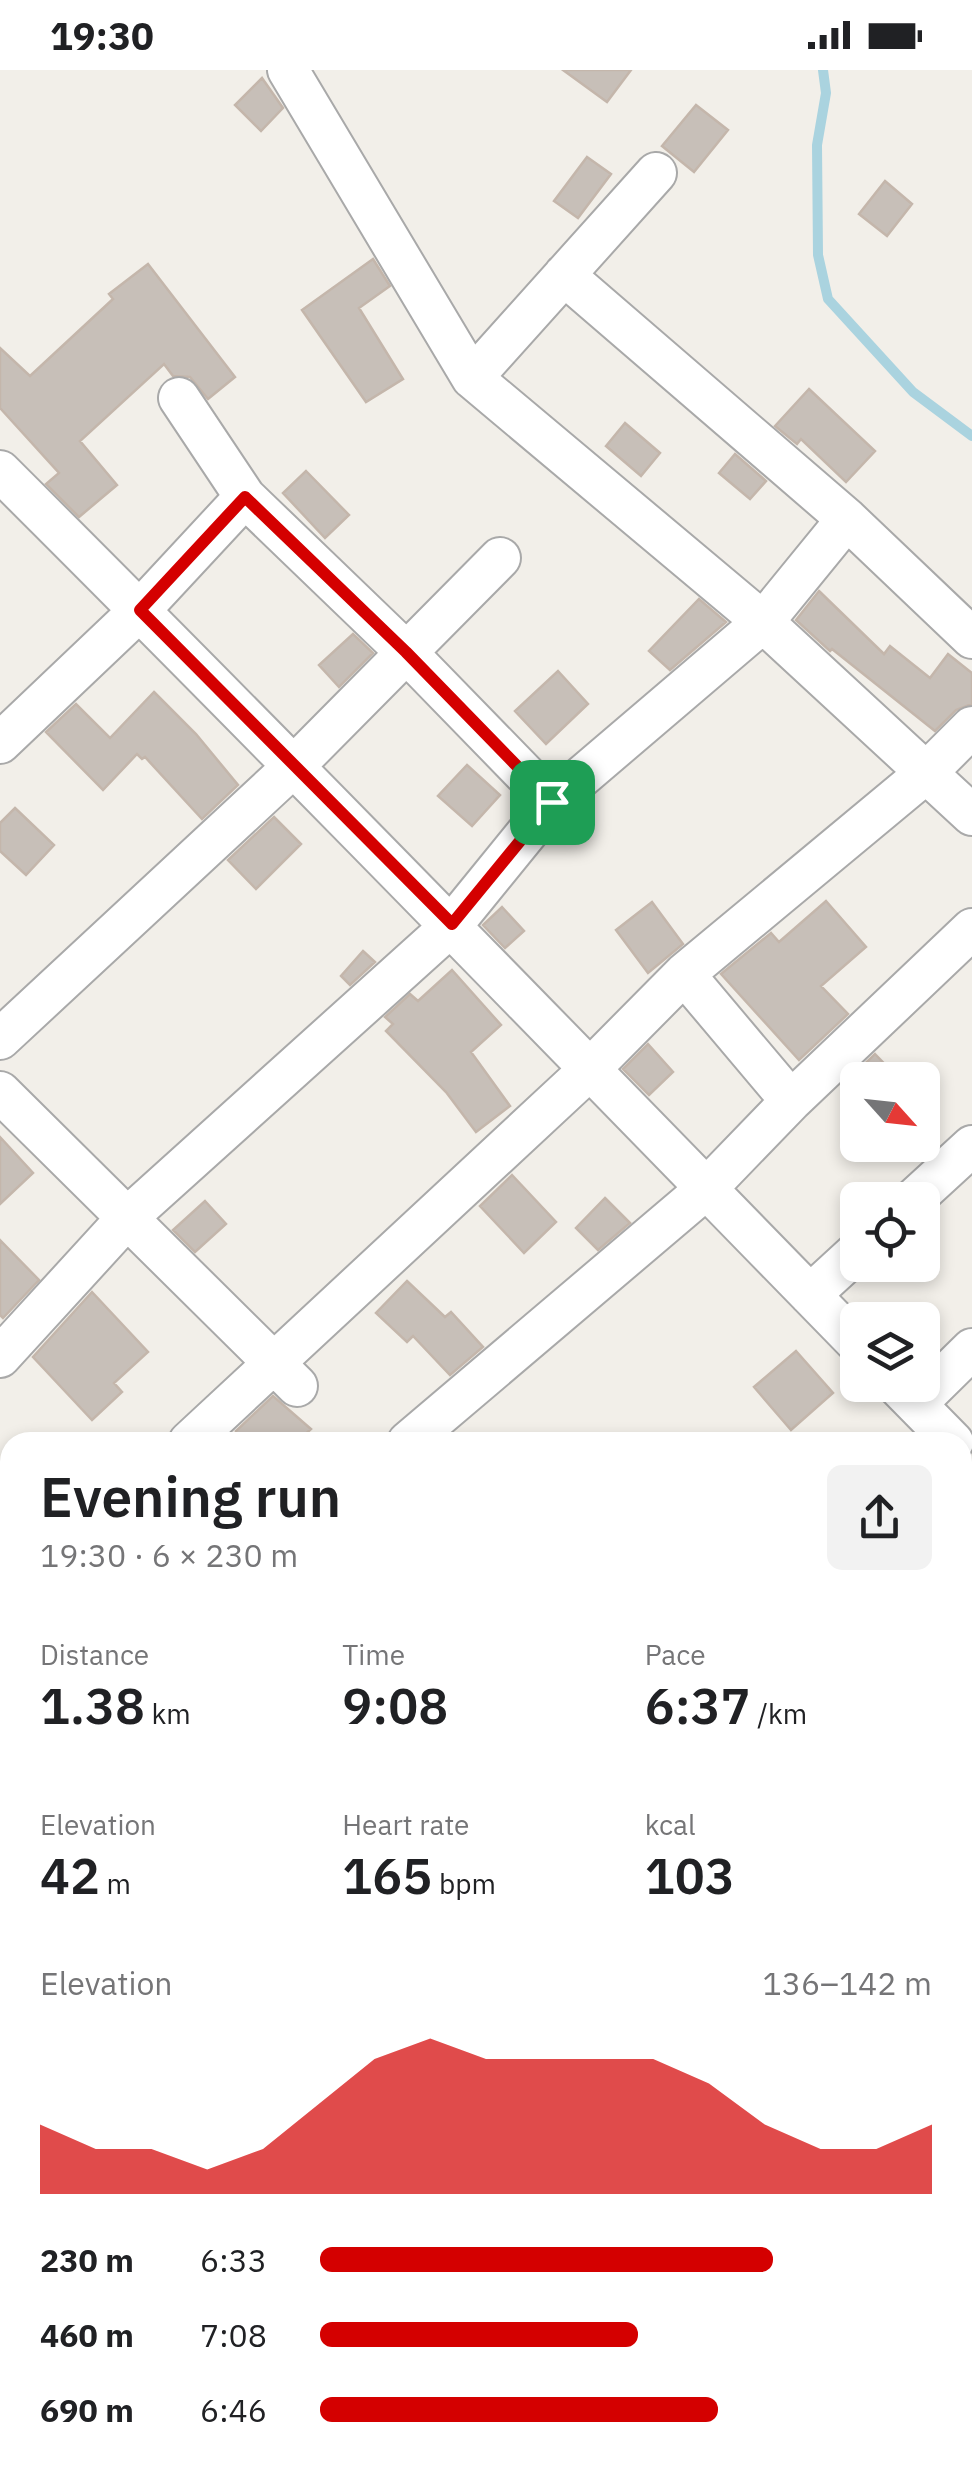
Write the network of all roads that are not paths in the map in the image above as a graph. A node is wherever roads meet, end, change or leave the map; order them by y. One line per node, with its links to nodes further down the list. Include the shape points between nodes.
1 (288, 70): 4 (street)
2 (656, 173): 3 (street)
3 (564, 275): 4 (street); 8 (street)
4 (472, 378): 11 (street)
5 (179, 398): 7 (street)
6 (0, 472): 10 (street)
7 (245, 497): 10 (street); 13 (street)
8 (847, 519): 11 (street); 12 (street)
9 (500, 558): 13 (street)
10 (140, 610): 15 (street); 16 (street)
11 (763, 622): 17 (street); 18 (street)
12 (972, 638)
13 (406, 652): 16 (street); 18 (street)
14 (972, 727): 17 (street)
15 (0, 744)
16 (295, 765): 20 (street); 23 (street)
17 (927, 772): 19 (street); 22 (street)
18 (552, 802): 20 (street)
19 (972, 815)
20 (452, 924): 24 (street); 30 (street)
21 (972, 929): 26 (street)
22 (684, 974): 24 (street); 26 (street)
23 (0, 1039)
24 (588, 1071): 29 (street); 37 (street)
25 (0, 1092): 30 (street)
26 (791, 1101): 29 (street)
27 (972, 1146): 28 (street)
28 (933, 1182)
29 (706, 1189): 32 (street); 40 (street)
30 (128, 1217): 35 (street); 37 (street)
31 (840, 1268): 32 (street)
32 (810, 1295): 33 (street)
33 (840, 1326)
34 (972, 1349): 36 (street)
35 (0, 1357)
36 (940, 1371)
37 (285, 1375): 39 (street)
38 (913, 1402): 41 (street)
39 (204, 1432)
40 (420, 1432)
41 (943, 1432)

